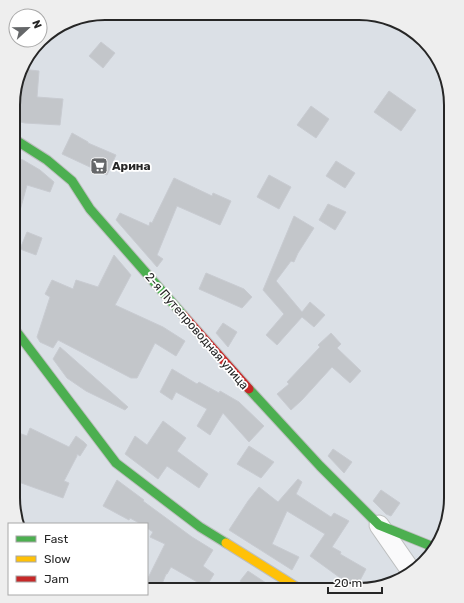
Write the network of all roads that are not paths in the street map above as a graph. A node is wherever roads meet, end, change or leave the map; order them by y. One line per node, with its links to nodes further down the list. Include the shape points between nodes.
1 (20, 144): 3 (street, 2-я Путепроводная улица, via 48,160 72,181 90,209 264,408)
2 (20, 336): 6 (street, via 116,463 200,527)
3 (379, 525): 4 (street, 2-я Путепроводная улица); 5 (street, 2-я Путепроводная улица)
4 (430, 545)
5 (408, 567)
6 (290, 583)

